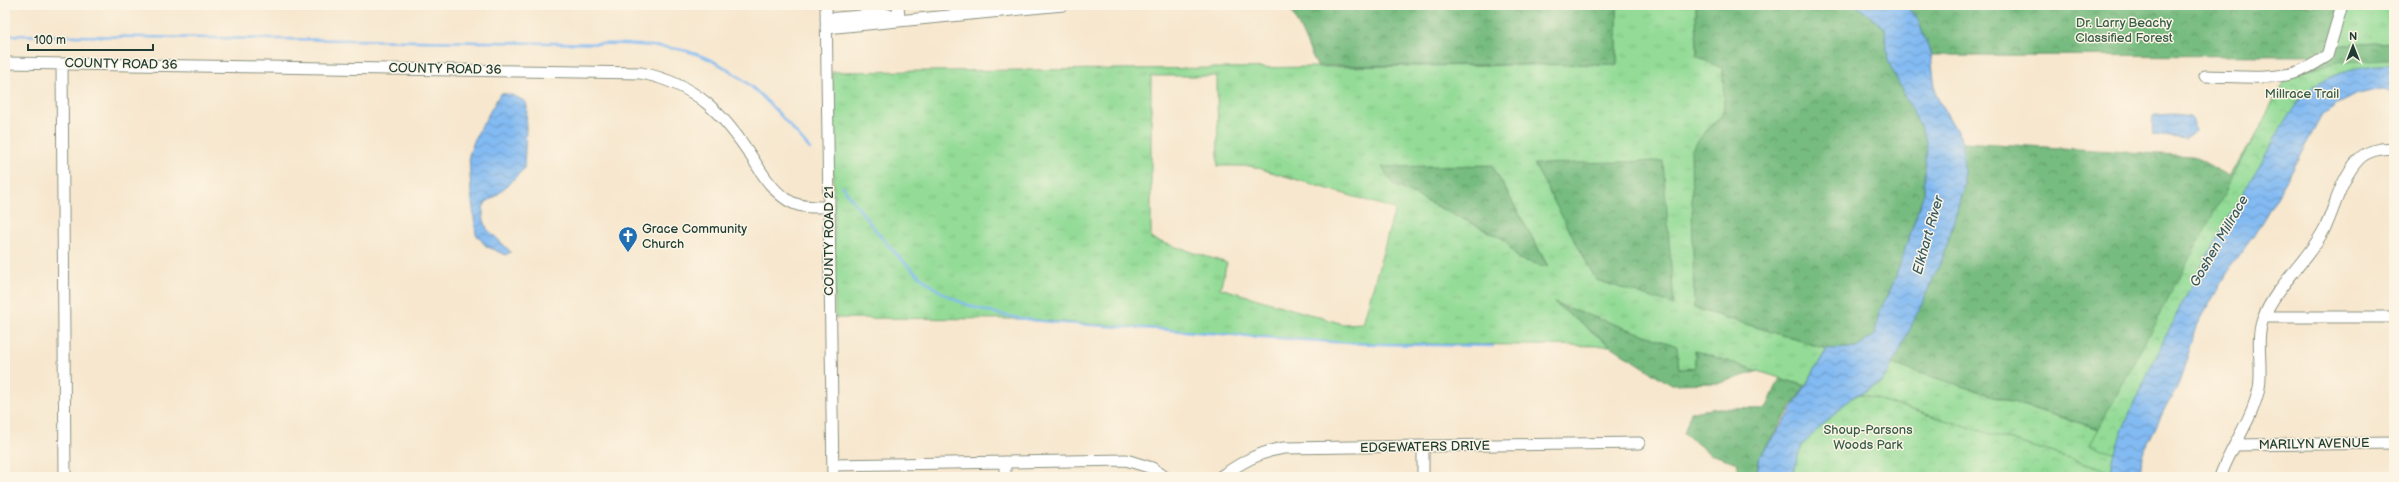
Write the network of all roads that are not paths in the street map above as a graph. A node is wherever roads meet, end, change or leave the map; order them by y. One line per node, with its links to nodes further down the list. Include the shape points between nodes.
1 (826, 5): 6 (street, COUNTY ROAD 21)
2 (898, 5): 5 (street)
3 (1063, 5): 5 (street)
4 (2342, 5): 9 (street, via 2327,56 2299,72 2273,76)
5 (899, 19): 6 (street, via 887,23)
6 (826, 24): 11 (street, COUNTY ROAD 21)
7 (5, 63): 8 (street, COUNTY ROAD 36)
8 (62, 64): 11 (street, COUNTY ROAD 36, via 641,73 678,84 716,110 736,133 766,179 781,195 805,207); 20 (street)
9 (2205, 76)
10 (2394, 149): 12 (street, via 2376,150 2358,160 2346,178 2326,226 2315,245)
11 (829, 208): 19 (street, COUNTY ROAD 21)
12 (2264, 317): 13 (street); 16 (street, via 2260,330 2259,389 2251,414)
13 (2394, 318)
14 (1638, 443): 17 (street, EDGEWATERS DRIVE)
15 (2394, 443): 16 (street, MARILYN AVENUE)
16 (2235, 445): 26 (street)
17 (1423, 447): 24 (street, EDGEWATERS DRIVE, via 1278,449 1249,458); 25 (street)
18 (1005, 462): 19 (street); 22 (street); 23 (street, via 1126,460 1152,468)
19 (833, 465): 21 (street, COUNTY ROAD 21)
20 (65, 477)
21 (833, 477)
22 (1005, 477)
23 (1164, 477)
24 (1220, 477)
25 (1423, 477)
26 (2220, 477)

